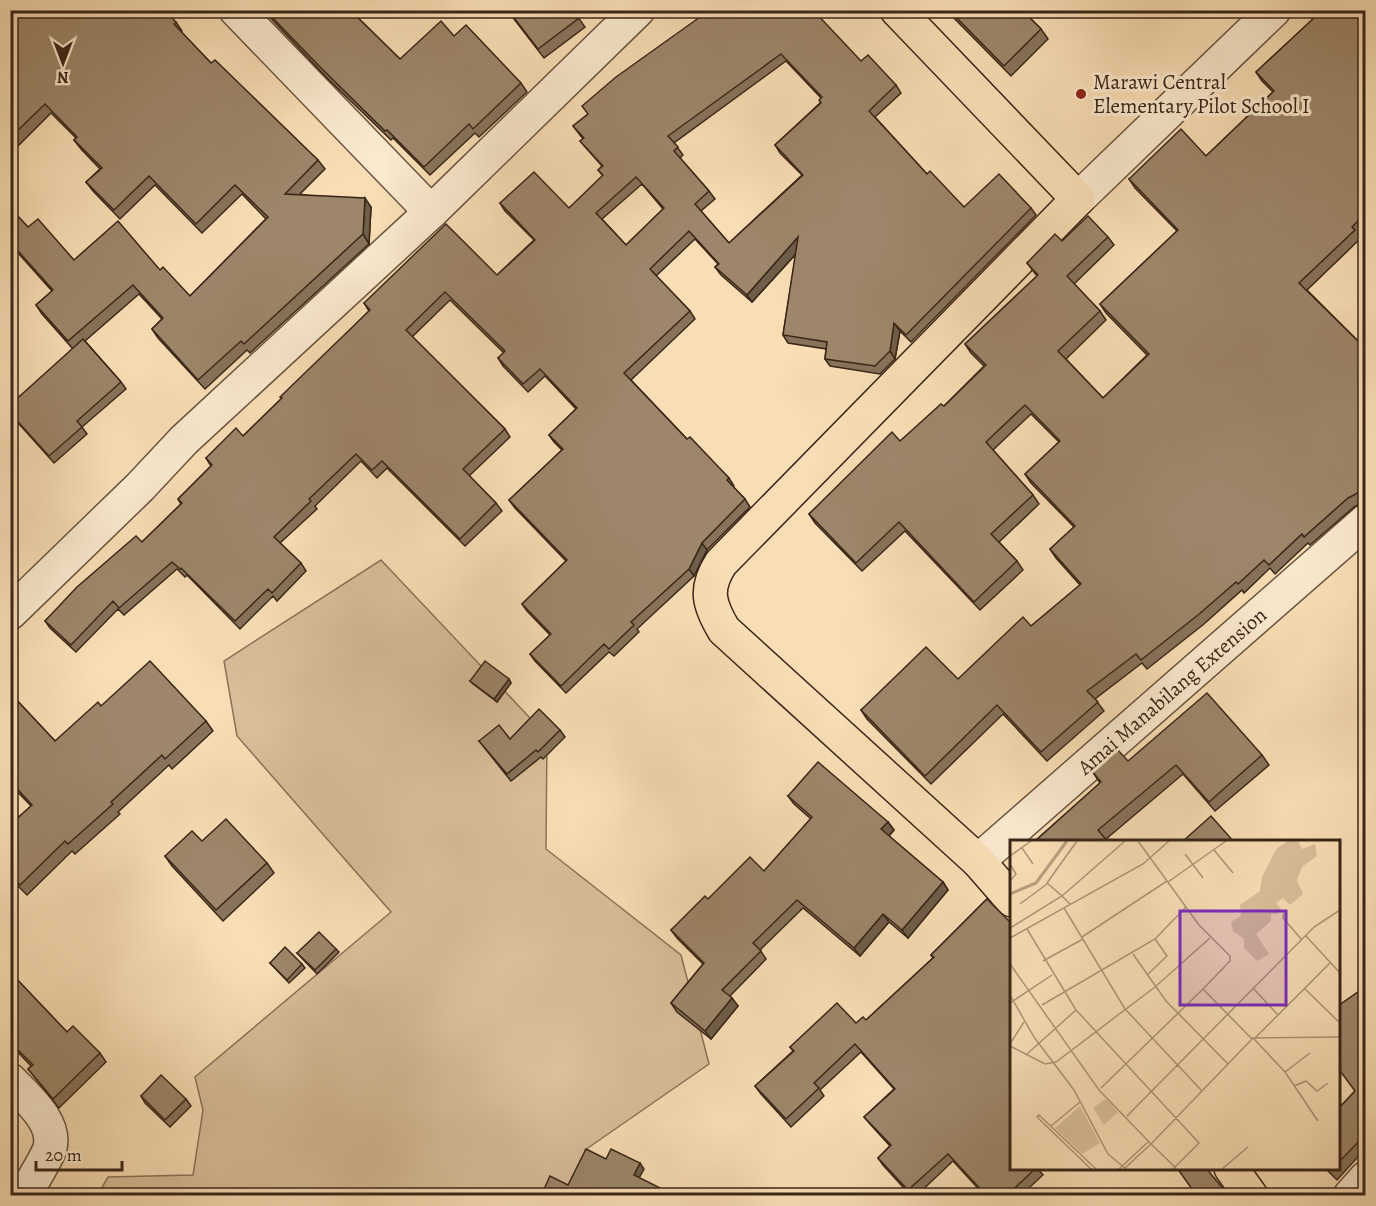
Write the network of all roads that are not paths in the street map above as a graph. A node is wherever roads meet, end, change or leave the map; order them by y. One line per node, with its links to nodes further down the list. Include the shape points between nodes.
1 (236, 10): 6 (street)
2 (638, 10): 6 (street)
3 (897, 10): 5 (main road)
4 (1274, 10): 5 (street)
5 (1078, 199): 9 (main road, via 721,563 710,592 713,611 724,630)
6 (431, 212): 8 (street, via 184,440)
7 (1365, 521): 9 (street, Amai Manabilang Extension)
8 (10, 613)
9 (978, 861): 10 (main road)
10 (1010, 899)
11 (10, 1080): 14 (street, via 45,1121 51,1137 50,1149)
12 (1232, 1170): 15 (main road)
13 (1365, 1178): 16 (street)
14 (31, 1184)
15 (1251, 1196)
16 (1350, 1196)

